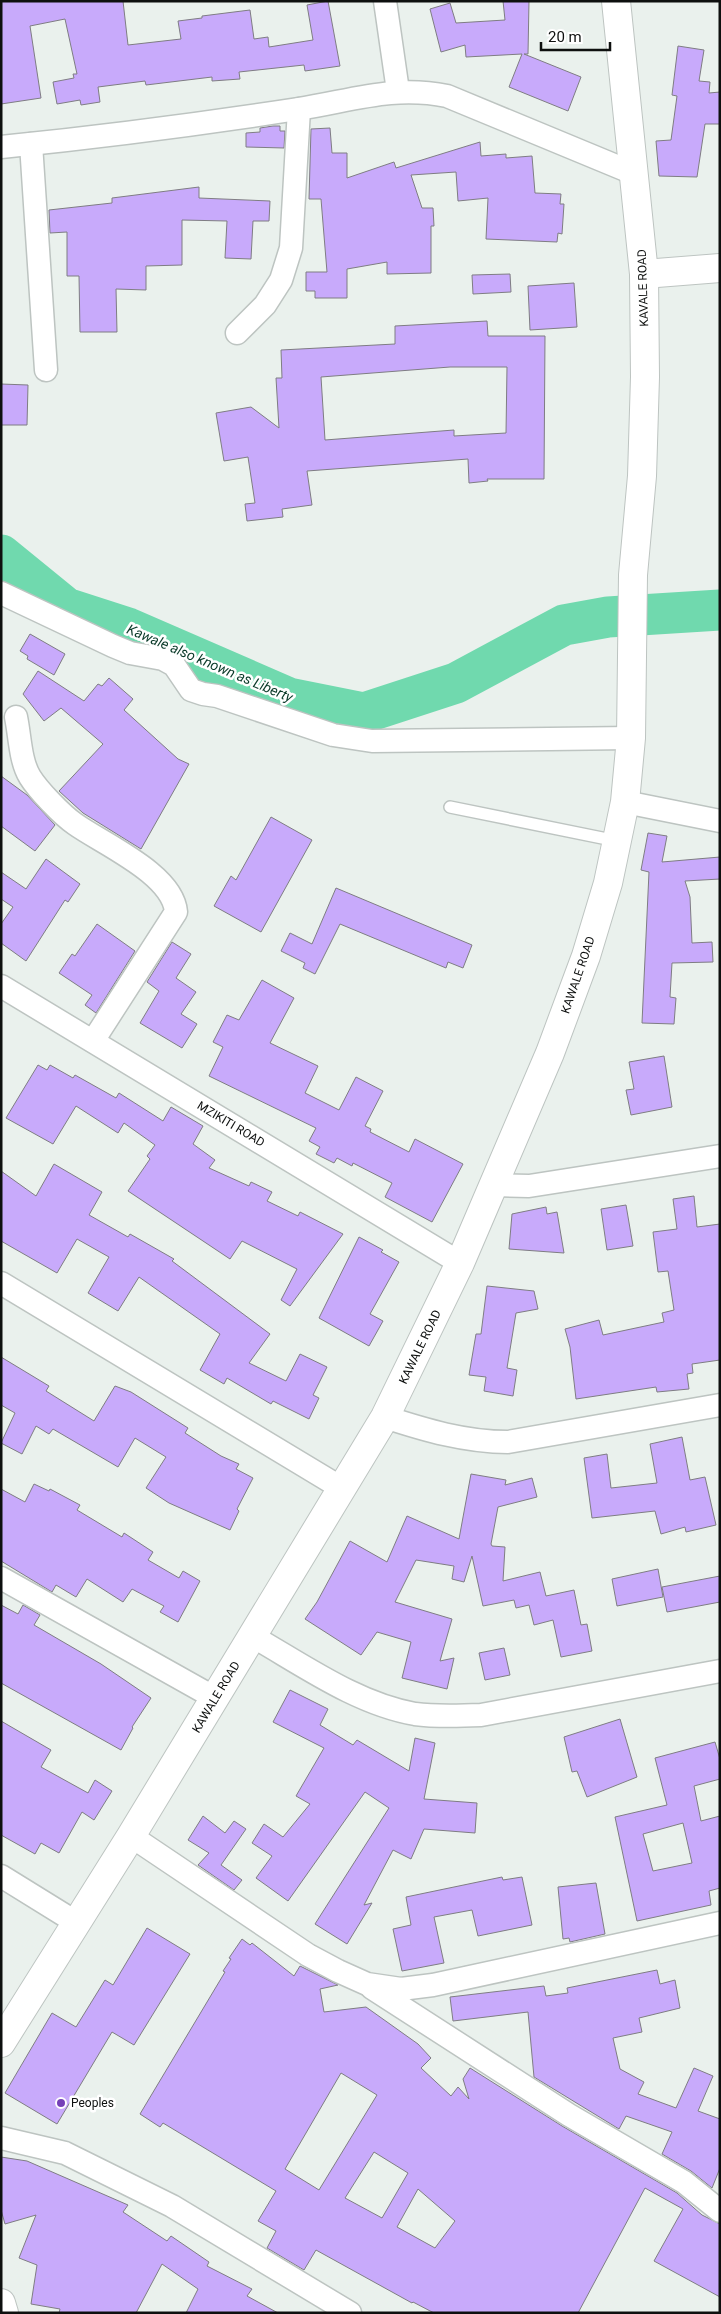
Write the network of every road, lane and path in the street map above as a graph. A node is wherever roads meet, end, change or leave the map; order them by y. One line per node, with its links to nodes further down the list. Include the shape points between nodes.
1 (385, 1): 3 (street)
2 (616, 1): 7 (street, KAVALE ROAD)
3 (398, 91): 4 (street); 7 (street, via 447,96)
4 (299, 109): 5 (street); 10 (street, via 290,248 281,280 265,305)
5 (31, 144): 6 (street); 11 (street)
6 (1, 147)
7 (634, 173): 9 (street, KAVALE ROAD)
8 (720, 268): 9 (street)
9 (644, 274): 12 (street, KAVALE ROAD, via 642,476)
10 (237, 333)
11 (46, 370)
12 (633, 575): 15 (street, KAWALE ROAD)
13 (1, 593): 15 (street, via 130,653 163,658 174,666 191,690 333,735 372,741)
14 (16, 717): 21 (street, via 26,770 31,780 74,823 147,870 175,902 176,912)
15 (632, 738): 16 (street, KAWALE ROAD)
16 (625, 802): 18 (street); 19 (street, KAWALE ROAD)
17 (450, 807): 19 (lane)
18 (720, 821)
19 (617, 841): 23 (street, KAWALE ROAD, via 586,956 550,1053)
20 (1, 986): 21 (street, MZIKITI ROAD)
21 (93, 1041): 24 (street, MZIKITI ROAD)
22 (720, 1156): 23 (street, via 529,1186)
23 (495, 1184): 24 (street, KAWALE ROAD)
24 (460, 1263): 27 (street, KAWALE ROAD)
25 (1, 1283): 28 (street)
26 (720, 1405): 27 (street, via 508,1442 461,1438)
27 (385, 1417): 28 (street, KAWALE ROAD)
28 (343, 1489): 30 (street, KAWALE ROAD)
29 (1, 1578): 32 (street)
30 (252, 1636): 31 (street, via 353,1693 414,1714 443,1717 481,1715); 32 (street, KAWALE ROAD)
31 (720, 1671)
32 (215, 1698): 33 (street, KAWALE ROAD)
33 (131, 1836): 35 (street, KAWALE ROAD); 37 (street, via 308,1955)
34 (1, 1876): 35 (street)
35 (77, 1923): 38 (street, KAWALE ROAD)
36 (720, 1923): 37 (street, via 433,1985 401,1989)
37 (367, 1984): 40 (street, via 569,2115 684,2182)
38 (1, 2043)
39 (1, 2138): 43 (street, via 65,2153 172,2206)
40 (720, 2212)
41 (1, 2303): 42 (street)
42 (4, 2313)
43 (350, 2313)

